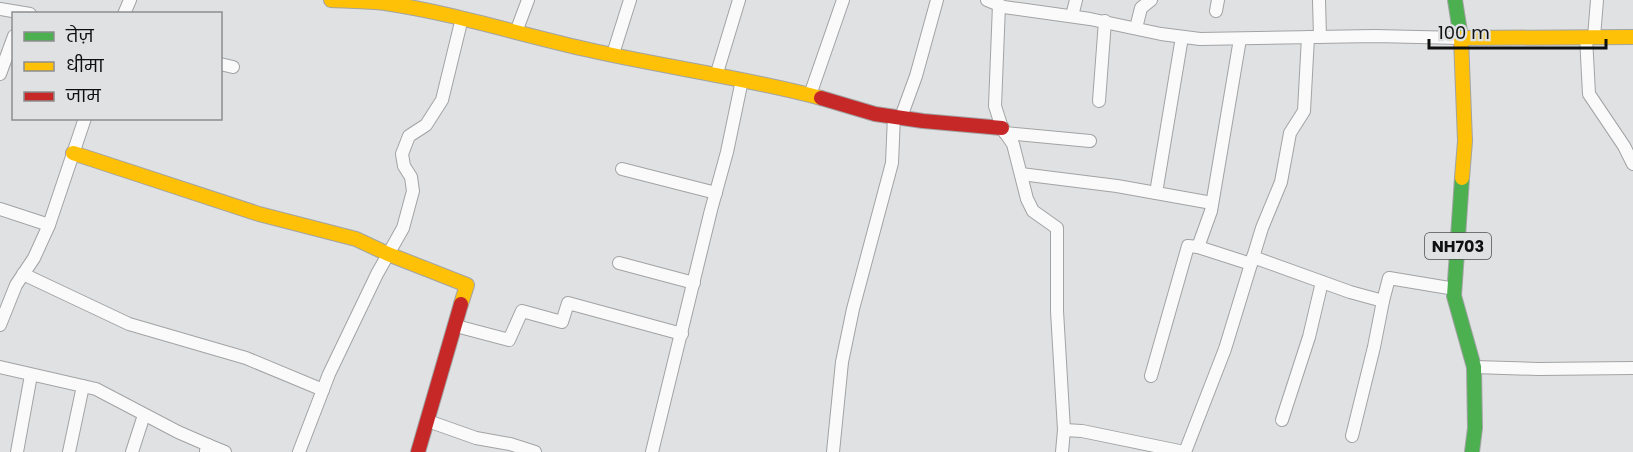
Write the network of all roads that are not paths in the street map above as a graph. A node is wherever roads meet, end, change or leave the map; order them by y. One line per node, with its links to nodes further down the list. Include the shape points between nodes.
1 (331, 0): 13 (main road)
2 (528, 0): 21 (street)
3 (630, 0): 29 (street)
4 (739, 0): 31 (street)
5 (843, 0): 33 (street)
6 (937, 0): 35 (street, via 916,76)
7 (1076, 0): 17 (street)
8 (1151, 0): 20 (street, via 1141,8)
9 (1319, 0): 23 (street)
10 (1455, 0): 26 (main road)
11 (1597, 0): 24 (street)
12 (993, 2): 14 (street); 37 (street, via 995,106)
13 (397, 3): 18 (main road)
14 (1040, 6): 17 (street)
15 (0, 9): 16 (street)
16 (19, 12)
17 (1072, 16): 19 (street)
18 (462, 18): 21 (main road); 49 (street, via 442,100 426,125 409,136 402,154 413,190 403,228)
19 (1106, 21): 20 (street); 34 (street)
20 (1136, 28): 22 (street)
21 (516, 32): 29 (main road)
22 (1182, 37): 27 (street); 44 (street)
23 (1314, 37): 26 (street); 27 (street); 50 (street, via 1304,111 1290,133 1281,182)
24 (1590, 37): 25 (main road); 26 (main road); 40 (street, via 1588,94)
25 (1633, 37)
26 (1461, 38): 55 (main road, NH703, via 1465,141)
27 (1240, 39): 45 (street)
28 (12, 41): 30 (street)
29 (613, 54): 31 (main road)
30 (0, 74)
31 (716, 75): 32 (main road)
32 (742, 80): 33 (main road); 43 (street)
33 (810, 95): 35 (main road)
34 (1099, 101)
35 (898, 117): 37 (main road); 82 (street, via 892,163 842,362)
36 (84, 120): 39 (street)
37 (1004, 130): 38 (street); 42 (street, via 1013,144)
38 (1089, 141)
39 (73, 153): 47 (street); 49 (main road, via 259,214 356,239)
40 (1633, 164)
41 (622, 169): 43 (street)
42 (1021, 174): 44 (street); 70 (street, via 1033,211 1057,228)
43 (716, 193): 54 (street)
44 (1156, 193): 45 (street)
45 (1212, 203): 48 (street)
46 (0, 209): 47 (street)
47 (49, 225): 52 (street)
48 (1198, 247): 50 (street); 64 (street, via 1188,246)
49 (388, 254): 58 (main road, via 467,285); 66 (street)
50 (1252, 260): 53 (street); 84 (street, via 1225,349)
51 (619, 263): 54 (street)
52 (23, 274): 57 (street); 66 (street, via 129,324 246,358)
53 (1322, 282): 56 (street); 68 (street)
54 (694, 283): 59 (street)
55 (1455, 289): 56 (street, via 1389,278); 61 (main road, NH703)
56 (1383, 301): 71 (street)
57 (0, 325)
58 (456, 326): 59 (street, via 509,340 522,311 562,322 568,303); 69 (main road)
59 (682, 334): 81 (street)
60 (0, 367): 63 (street)
61 (1474, 367): 62 (street); 85 (main road, NH703)
62 (1633, 368)
63 (31, 375): 65 (street); 74 (street)
64 (1151, 376)
65 (83, 387): 67 (street, via 96,389); 75 (street)
66 (323, 390): 78 (street)
67 (144, 415): 72 (street); 76 (street)
68 (1282, 420)
69 (428, 421): 73 (street); 79 (main road)
70 (1064, 430): 83 (street); 84 (street, via 1082,430)
71 (1352, 436)
72 (207, 448): 77 (street)
73 (509, 448): 80 (street)
74 (17, 452)
75 (69, 452)
76 (132, 452)
77 (225, 452)
78 (300, 452)
79 (418, 452)
80 (535, 452)
81 (652, 452)
82 (832, 452)
83 (1062, 452)
84 (1185, 452)
85 (1472, 452)

